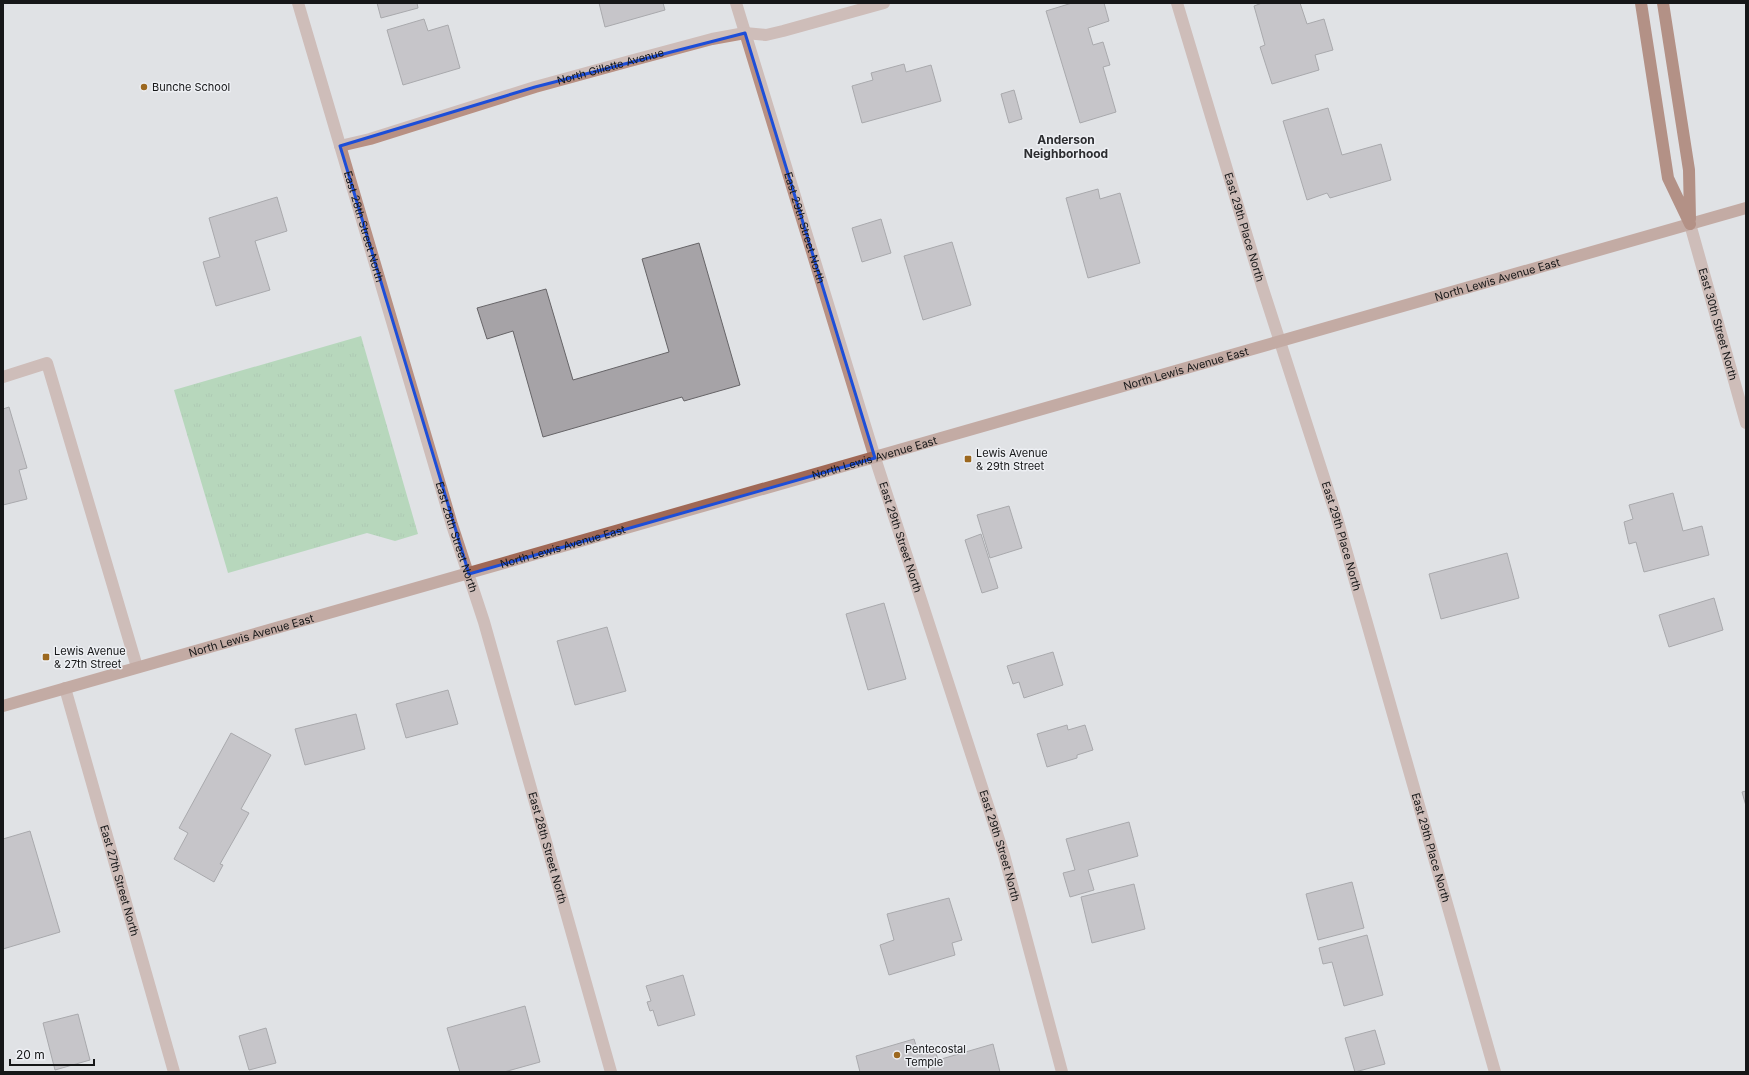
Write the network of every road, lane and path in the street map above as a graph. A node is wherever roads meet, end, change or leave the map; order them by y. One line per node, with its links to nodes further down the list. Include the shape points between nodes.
1 (298, 3): 8 (street, East 28th Street North)
2 (736, 3): 7 (street, East 29th Street North)
3 (884, 3): 7 (street, North Gillette Avenue, via 766,35)
4 (1177, 3): 11 (street, East 29th Place North)
5 (1641, 3): 10 (highway, via 1668,178)
6 (1663, 3): 10 (highway, via 1689,170)
7 (745, 33): 8 (street, North Gillette Avenue, via 705,41 534,87 370,139); 14 (street, East 29th Street North)
8 (340, 146): 15 (street, East 28th Street North)
9 (1746, 208): 10 (main road, North Lewis Avenue East)
10 (1690, 224): 11 (main road, North Lewis Avenue East); 13 (street, East 30th Street North)
11 (1280, 342): 14 (main road, North Lewis Avenue East); 22 (street, East 29th Place North, via 1337,518)
12 (3, 377): 16 (street, via 47,363)
13 (1746, 423)
14 (875, 458): 15 (main road, North Lewis Avenue East); 21 (street, East 29th Street North, via 1004,855)
15 (469, 574): 16 (main road, North Lewis Avenue East); 20 (street, East 28th Street North)
16 (137, 667): 17 (main road, North Lewis Avenue East)
17 (65, 688): 18 (main road, North Lewis Avenue East); 19 (street, East 27th Street North)
18 (3, 706)
19 (174, 1072)
20 (611, 1072)
21 (1062, 1072)
22 (1495, 1072)

